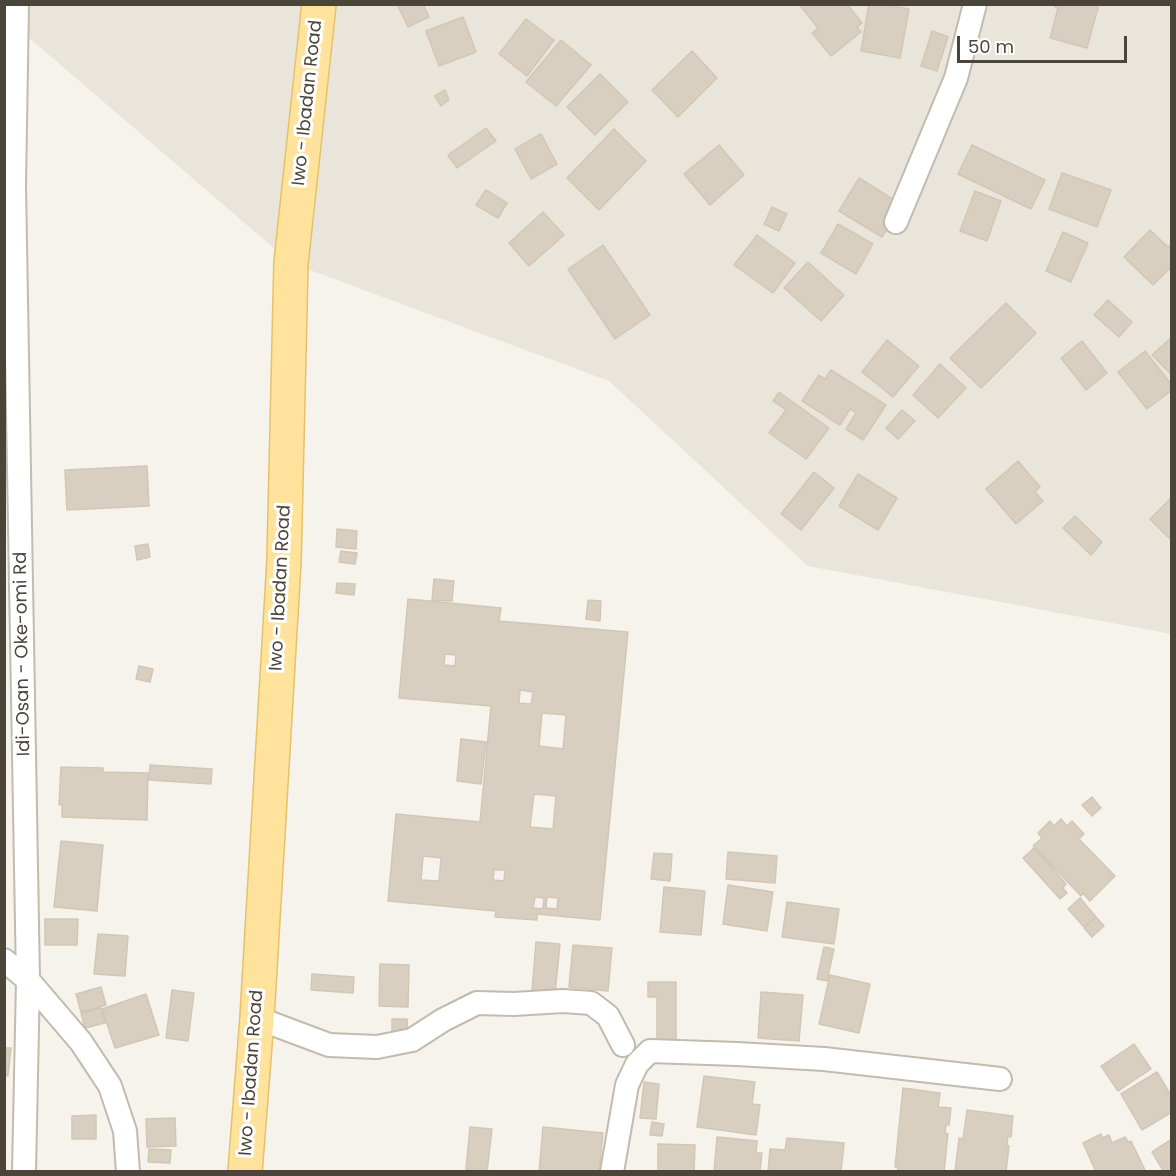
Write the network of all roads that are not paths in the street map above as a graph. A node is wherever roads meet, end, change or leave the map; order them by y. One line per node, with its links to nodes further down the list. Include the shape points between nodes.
1 (17, 4): 6 (street, Idi-Osan - Oke-omi Rd, via 14,186)
2 (319, 4): 7 (main road, Iwo - Ibadan Road, via 291,263 284,561)
3 (975, 4): 4 (street, via 956,78)
4 (896, 222)
5 (4, 960): 6 (street)
6 (28, 980): 10 (street, Idi-Osan - Oke-omi Rd); 11 (street, via 81,1042 110,1086 125,1131)
7 (257, 1018): 8 (street, via 329,1045 377,1047 412,1040 477,1003 591,1003 608,1016); 12 (main road, Iwo - Ibadan Road)
8 (623, 1045)
9 (1000, 1078): 13 (street, via 824,1059 650,1051 637,1064 627,1084)
10 (24, 1172)
11 (128, 1172)
12 (245, 1172)
13 (612, 1172)

